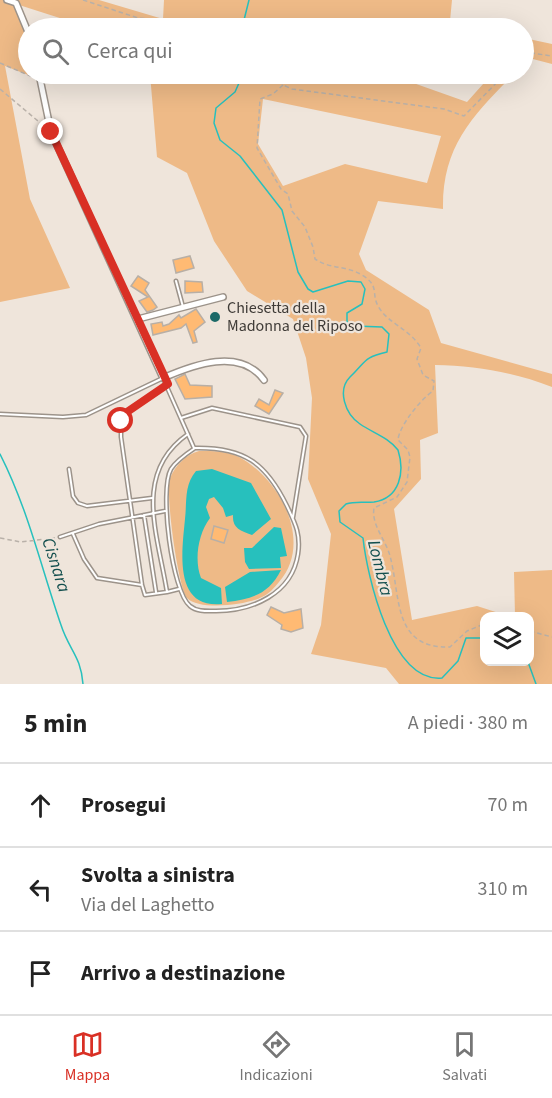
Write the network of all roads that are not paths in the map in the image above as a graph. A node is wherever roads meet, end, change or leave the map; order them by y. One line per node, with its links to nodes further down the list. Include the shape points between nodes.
1 (7, 0): 2 (street, via 16,3)
2 (22, 18)
3 (42, 84): 7 (street, via 51,132)
4 (176, 281): 6 (lane)
5 (224, 297): 6 (street)
6 (183, 307): 7 (street)
7 (138, 320): 8 (street)
8 (163, 378): 9 (street, via 196,364 223,361 247,368); 10 (lane); 11 (lane, via 86,415)
9 (264, 380)
10 (168, 384): 12 (lane); 17 (lane, via 127,412 121,421)
11 (0, 414)
12 (181, 418): 13 (lane); 22 (lane, via 212,408 300,427 306,436)
13 (188, 434): 14 (lane); 16 (lane, via 163,457 155,473)
14 (195, 448): 18 (lane, via 170,470); 22 (lane, via 217,448 255,462 276,484)
15 (69, 470): 17 (lane, via 78,503 87,506)
16 (152, 498): 17 (lane); 19 (lane)
17 (128, 501): 21 (lane)
18 (165, 511): 19 (lane); 26 (lane)
19 (155, 513): 20 (lane); 27 (lane)
20 (144, 515): 21 (lane); 28 (lane)
21 (132, 517): 23 (lane); 25 (lane)
22 (293, 518): 26 (lane, via 298,529 298,556 285,583 272,596 252,606 200,611 190,606)
23 (73, 534): 24 (lane); 25 (lane, via 97,578)
24 (60, 537)
25 (142, 585): 28 (lane, via 145,595)
26 (179, 589): 27 (lane)
27 (167, 592): 28 (lane)
28 (156, 593)

